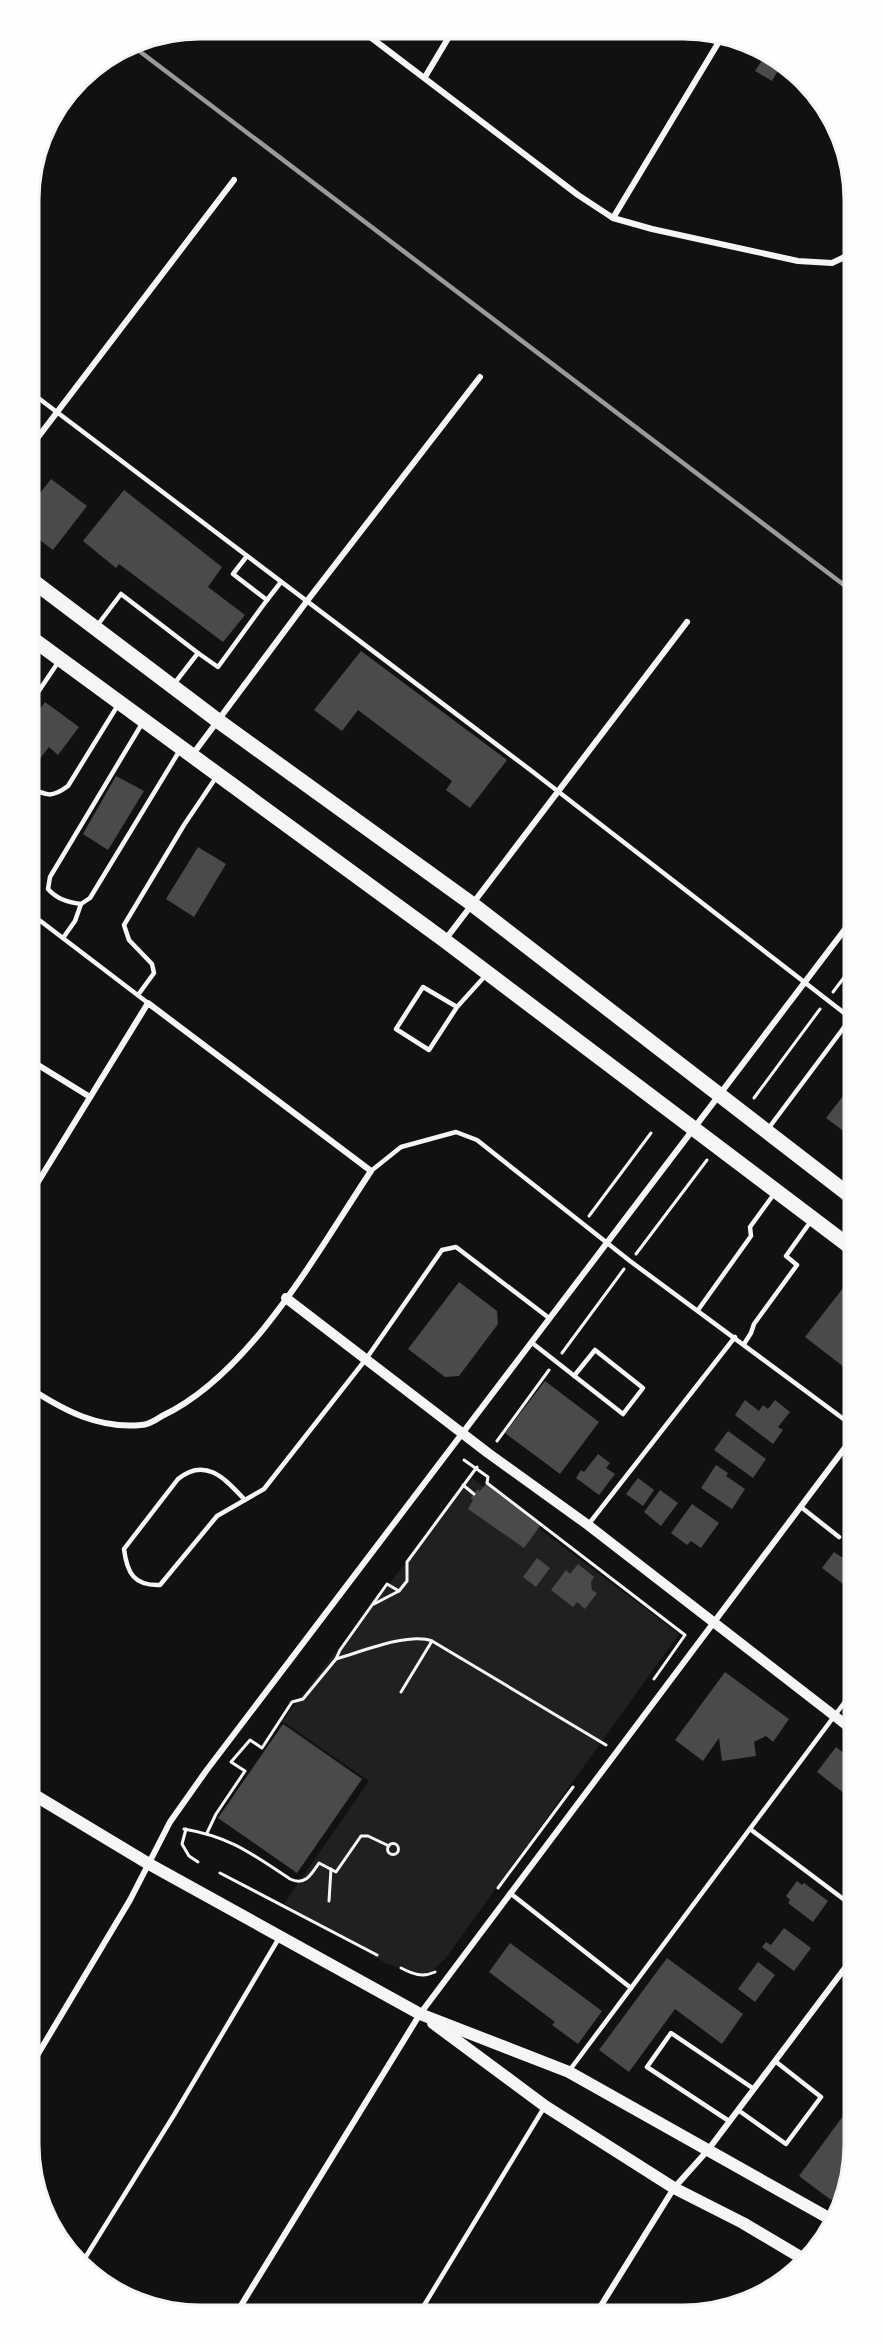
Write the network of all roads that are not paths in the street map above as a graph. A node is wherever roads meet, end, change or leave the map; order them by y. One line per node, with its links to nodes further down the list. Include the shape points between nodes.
1 (374, 39): 4 (street)
2 (448, 39): 4 (street)
3 (718, 43): 6 (street)
4 (425, 77): 6 (street)
5 (234, 180): 10 (street)
6 (613, 218): 7 (street, via 798,261 832,263)
7 (844, 257)
8 (480, 377): 16 (street)
9 (39, 398): 10 (lane)
10 (57, 412): 11 (street); 12 (lane)
11 (39, 436)
12 (247, 556): 13 (lane); 15 (lane, via 232,574)
13 (281, 582): 15 (lane); 16 (lane)
14 (39, 585): 18 (main road)
15 (267, 600): 20 (lane, via 218,667)
16 (307, 601): 26 (street); 29 (lane)
17 (687, 622): 29 (street)
18 (95, 628): 20 (lane, via 121,594); 22 (main road)
19 (39, 644): 21 (main road)
20 (198, 653): 22 (lane)
21 (60, 659): 23 (lane); 24 (main road)
22 (172, 686): 26 (main road)
23 (39, 690)
24 (120, 702): 25 (main road); 30 (lane, via 68,786 58,794)
25 (144, 720): 27 (main road); 31 (lane, via 50,877 48,889 54,896)
26 (217, 720): 27 (street); 32 (main road)
27 (187, 751): 28 (main road); 31 (lane, via 90,897)
28 (218, 774): 36 (main road); 39 (lane, via 124,925 129,940 152,963 153,973)
29 (557, 790): 32 (street); 38 (lane)
30 (39, 792)
31 (81, 904): 35 (lane)
32 (472, 904): 36 (street); 45 (main road)
33 (39, 920): 35 (lane)
34 (844, 931): 38 (street)
35 (63, 938): 39 (lane)
36 (444, 940): 37 (main road)
37 (487, 973): 41 (lane); 47 (main road)
38 (805, 982): 42 (lane); 45 (street)
39 (138, 995): 40 (lane)
40 (148, 1003): 46 (street); 49 (street)
41 (457, 1007): 41 (lane, via 429,1050 396,1029 423,987)
42 (844, 1013)
43 (844, 1030): 48 (lane)
44 (39, 1066): 46 (street)
45 (720, 1095): 47 (street); 48 (main road)
46 (90, 1097): 50 (street)
47 (695, 1129): 51 (main road); 55 (street)
48 (766, 1132): 52 (main road)
49 (371, 1172): 55 (lane, via 401,1147 456,1132 477,1140); 56 (street)
50 (39, 1180)
51 (776, 1191): 53 (main road); 57 (lane, via 750,1227 751,1236)
52 (844, 1191)
53 (812, 1219): 54 (main road); 61 (lane, via 786,1256 797,1265)
54 (844, 1242)
55 (607, 1243): 57 (lane); 58 (street)
56 (286, 1298): 62 (street); 64 (street, via 228,1369 181,1407 144,1425 107,1425 78,1416)
57 (698, 1310): 59 (lane)
58 (549, 1318): 60 (street); 62 (lane, via 456,1247 442,1250)
59 (735, 1338): 61 (lane); 70 (lane)
60 (531, 1342): 63 (lane); 66 (street)
61 (744, 1344): 65 (lane)
62 (366, 1359): 66 (street); 68 (lane, via 264,1489)
63 (574, 1376): 63 (lane, via 622,1414 643,1388 595,1350)
64 (39, 1394)
65 (844, 1419)
66 (462, 1432): 70 (street); 78 (street, via 206,1771 170,1822)
67 (844, 1449): 69 (street)
68 (245, 1500): 68 (lane, via 217,1516 160,1585 146,1586 126,1566 124,1549 186,1472 201,1469 220,1474)
69 (801, 1507): 71 (lane); 72 (street)
70 (588, 1525): 72 (street)
71 (839, 1537)
72 (713, 1623): 74 (street); 79 (street)
73 (844, 1704): 74 (lane)
74 (834, 1717): 75 (street); 77 (lane)
75 (844, 1724)
76 (39, 1798): 78 (main road)
77 (750, 1829): 80 (lane); 83 (lane)
78 (149, 1864): 81 (main road); 85 (street)
79 (510, 1893): 83 (lane); 84 (street)
80 (844, 1900)
81 (280, 1936): 84 (main road); 96 (lane)
82 (844, 1969): 86 (street)
83 (631, 1988): 87 (lane)
84 (420, 2014): 87 (main road); 89 (main road); 97 (street)
85 (39, 2052)
86 (775, 2061): 88 (street); 90 (lane, via 821,2097 786,2144)
87 (569, 2072): 92 (main road)
88 (754, 2089): 90 (street); 91 (lane, via 671,2033 647,2067)
89 (545, 2106): 93 (main road); 98 (lane)
90 (738, 2110): 91 (street)
91 (729, 2121): 92 (street)
92 (708, 2150): 93 (street); 94 (main road)
93 (674, 2188): 95 (main road); 99 (street)
94 (826, 2217)
95 (798, 2256)
96 (85, 2257)
97 (241, 2305)
98 (424, 2305)
99 (601, 2305)

